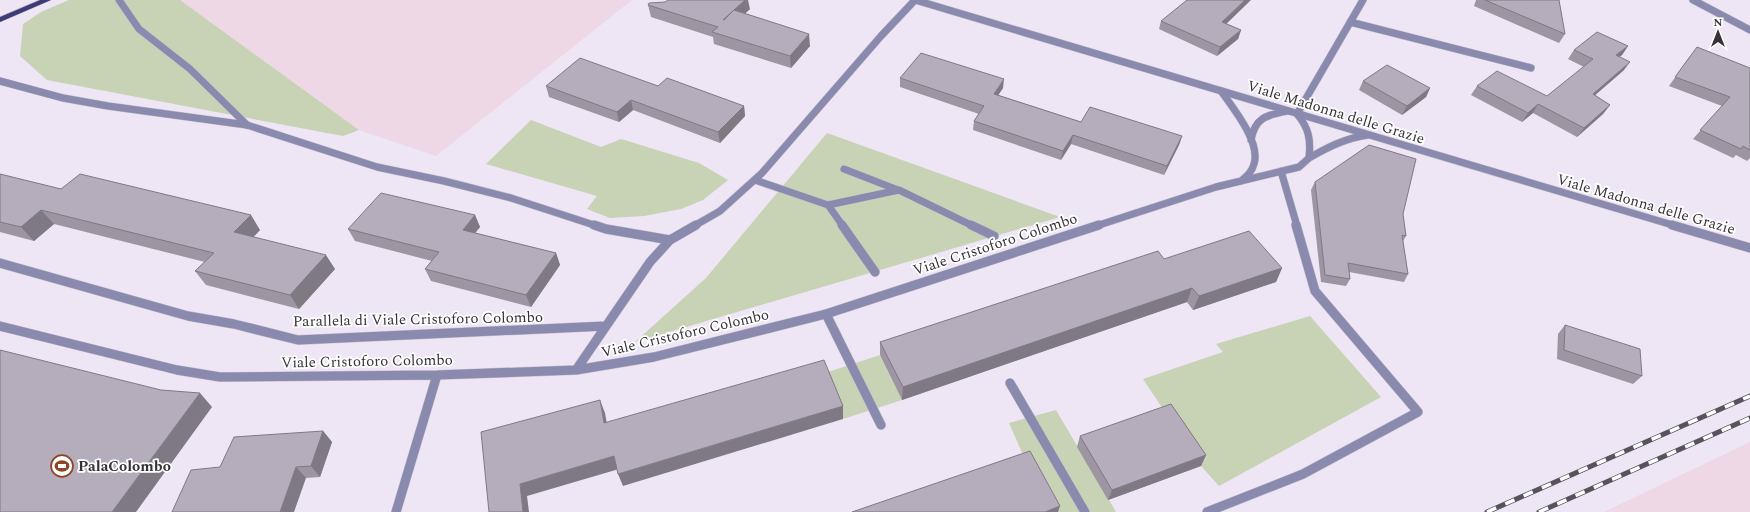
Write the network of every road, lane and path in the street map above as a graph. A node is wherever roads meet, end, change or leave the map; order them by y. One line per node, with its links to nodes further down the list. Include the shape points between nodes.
1 (47, 0): 6 (main road)
2 (119, 0): 14 (street, via 139,29 190,69)
3 (915, 0): 11 (street, Viale Madonna delle Grazie); 20 (street)
4 (1363, 0): 7 (street)
5 (1693, 0): 8 (street)
6 (0, 20)
7 (1350, 22): 9 (street); 13 (street)
8 (1750, 30)
9 (1531, 68)
10 (0, 82): 14 (street, via 108,106)
11 (1221, 91): 12 (street, Viale Madonna delle Grazie); 16 (street)
12 (1288, 111): 13 (street, Viale Madonna delle Grazie); 16 (street, via 1259,120 1252,129)
13 (1297, 114): 15 (street, Viale Madonna delle Grazie); 17 (street, via 1306,124 1310,139)
14 (247, 125): 25 (street, via 377,167 511,198 606,228)
15 (1368, 135): 17 (street, Viale Cristoforo Colombo, via 1336,143); 27 (street, Viale Madonna delle Grazie)
16 (1251, 140): 21 (street, via 1256,158 1251,172)
17 (1309, 158): 19 (street, Viale Cristoforo Colombo, via 1299,167)
18 (844, 169): 22 (street)
19 (1281, 171): 21 (street, Viale Cristoforo Colombo); 40 (street, via 1314,291 1418,412 1303,474)
20 (755, 180): 23 (street); 25 (street, via 720,211)
21 (1241, 181): 31 (street, Viale Cristoforo Colombo)
22 (899, 190): 23 (street); 24 (street)
23 (828, 205): 30 (street)
24 (994, 236)
25 (670, 240): 33 (street, via 650,262)
26 (1750, 243): 27 (street)
27 (1738, 244): 28 (street, Viale Madonna delle Grazie)
28 (1750, 248)
29 (0, 263): 33 (street, Parallela di Viale Cristoforo Colombo, via 188,316 298,340)
30 (875, 272)
31 (826, 314): 34 (street, Viale Cristoforo Colombo, via 654,357); 37 (street)
32 (0, 326): 35 (street, Viale Cristoforo Colombo, via 177,370 220,377)
33 (606, 326): 34 (street)
34 (576, 370): 35 (street, Viale Cristoforo Colombo)
35 (437, 375): 38 (street)
36 (1010, 383): 39 (street)
37 (881, 425)
38 (396, 512)
39 (1085, 512)
40 (1207, 512)

